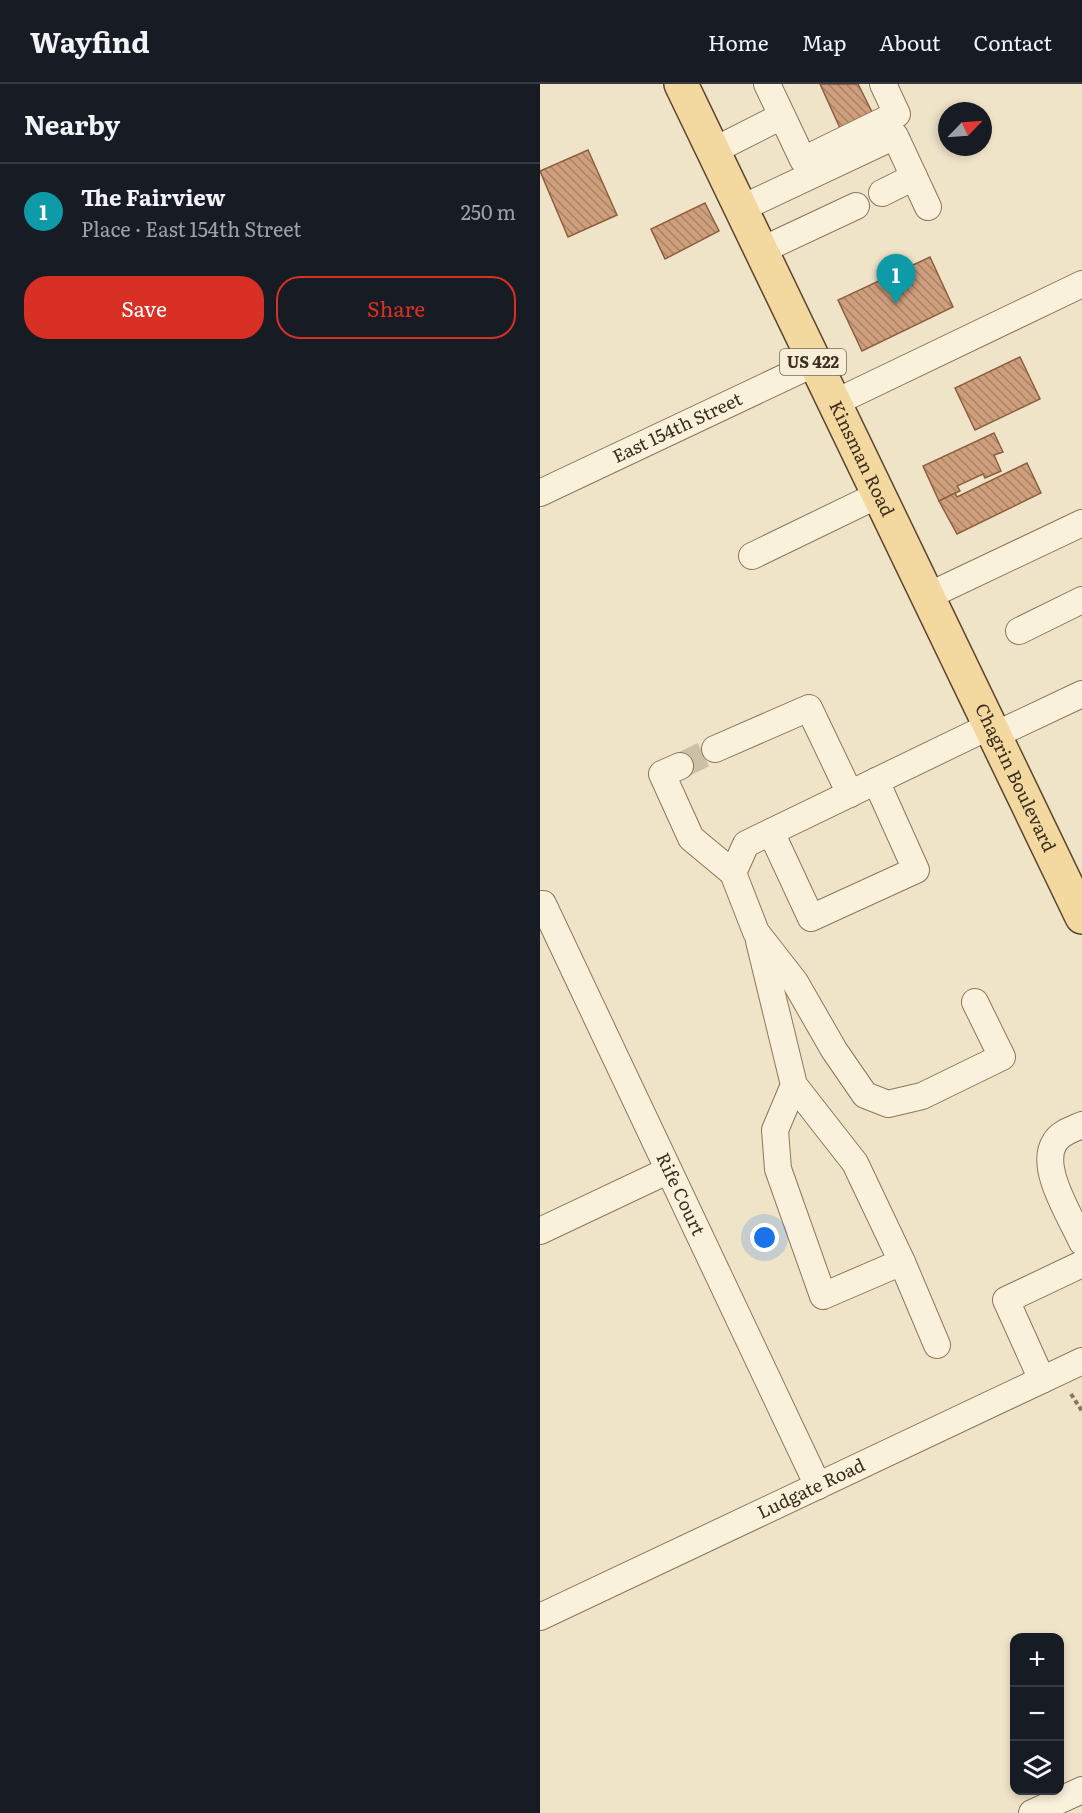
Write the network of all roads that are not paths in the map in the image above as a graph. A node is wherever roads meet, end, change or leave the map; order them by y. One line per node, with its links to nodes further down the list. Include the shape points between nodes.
1 (681, 84): 5 (main road, Kinsman Road / US 422)
2 (767, 84): 4 (street)
3 (883, 84): 6 (street, via 897,114)
4 (782, 116): 5 (street); 6 (street)
5 (713, 151): 11 (main road, Kinsman Road / US 422)
6 (806, 168): 7 (street, via 895,136); 11 (street)
7 (914, 177): 8 (street); 10 (street)
8 (882, 193)
9 (856, 206): 12 (street)
10 (928, 207)
11 (740, 209): 12 (main road, Kinsman Road / US 422)
12 (760, 251): 14 (main road, Kinsman Road / US 422)
13 (1082, 284): 15 (street)
14 (813, 364): 15 (main road, Kinsman Road / US 422); 16 (street, East 154th Street)
15 (836, 402): 17 (main road, Kinsman Road / US 422)
16 (540, 493)
17 (880, 494): 19 (street); 20 (main road, Kinsman Road / US 422)
18 (1082, 523): 20 (street)
19 (752, 556)
20 (928, 596): 23 (main road, Kinsman Road / US 422)
21 (1082, 600): 22 (street)
22 (1019, 631)
23 (949, 638): 25 (main road, Chagrin Boulevard / US 422)
24 (1082, 694): 25 (street)
25 (993, 730): 28 (street); 33 (main road, Chagrin Boulevard / US 422)
26 (715, 749): 29 (street, via 809,708)
27 (680, 766): 31 (street, via 662,774 691,838)
28 (876, 781): 29 (street); 30 (street, via 916,870 811,918)
29 (850, 794): 30 (street)
30 (771, 832): 31 (street, via 746,844)
31 (733, 873): 34 (street)
32 (540, 904): 38 (street, Rife Court)
33 (1082, 917)
34 (756, 932): 35 (street, via 795,982 865,1095 888,1104 922,1096 1002,1057); 36 (street)
35 (975, 1002)
36 (794, 1085): 41 (street, via 855,1163); 41 (street, via 775,1130 778,1169 823,1296)
37 (1082, 1125): 40 (street, via 1055,1142 1048,1160)
38 (667, 1171): 39 (street); 46 (street, Rife Court)
39 (540, 1231)
40 (1082, 1242)
41 (902, 1262): 43 (street)
42 (1082, 1264): 45 (street, via 1006,1300)
43 (937, 1345)
44 (1082, 1362): 45 (street, Ludgate Road)
45 (1042, 1380): 46 (street, Ludgate Road)
46 (818, 1486): 47 (street, Ludgate Road)
47 (540, 1617)
48 (1082, 1790): 49 (street)
49 (1032, 1813)

